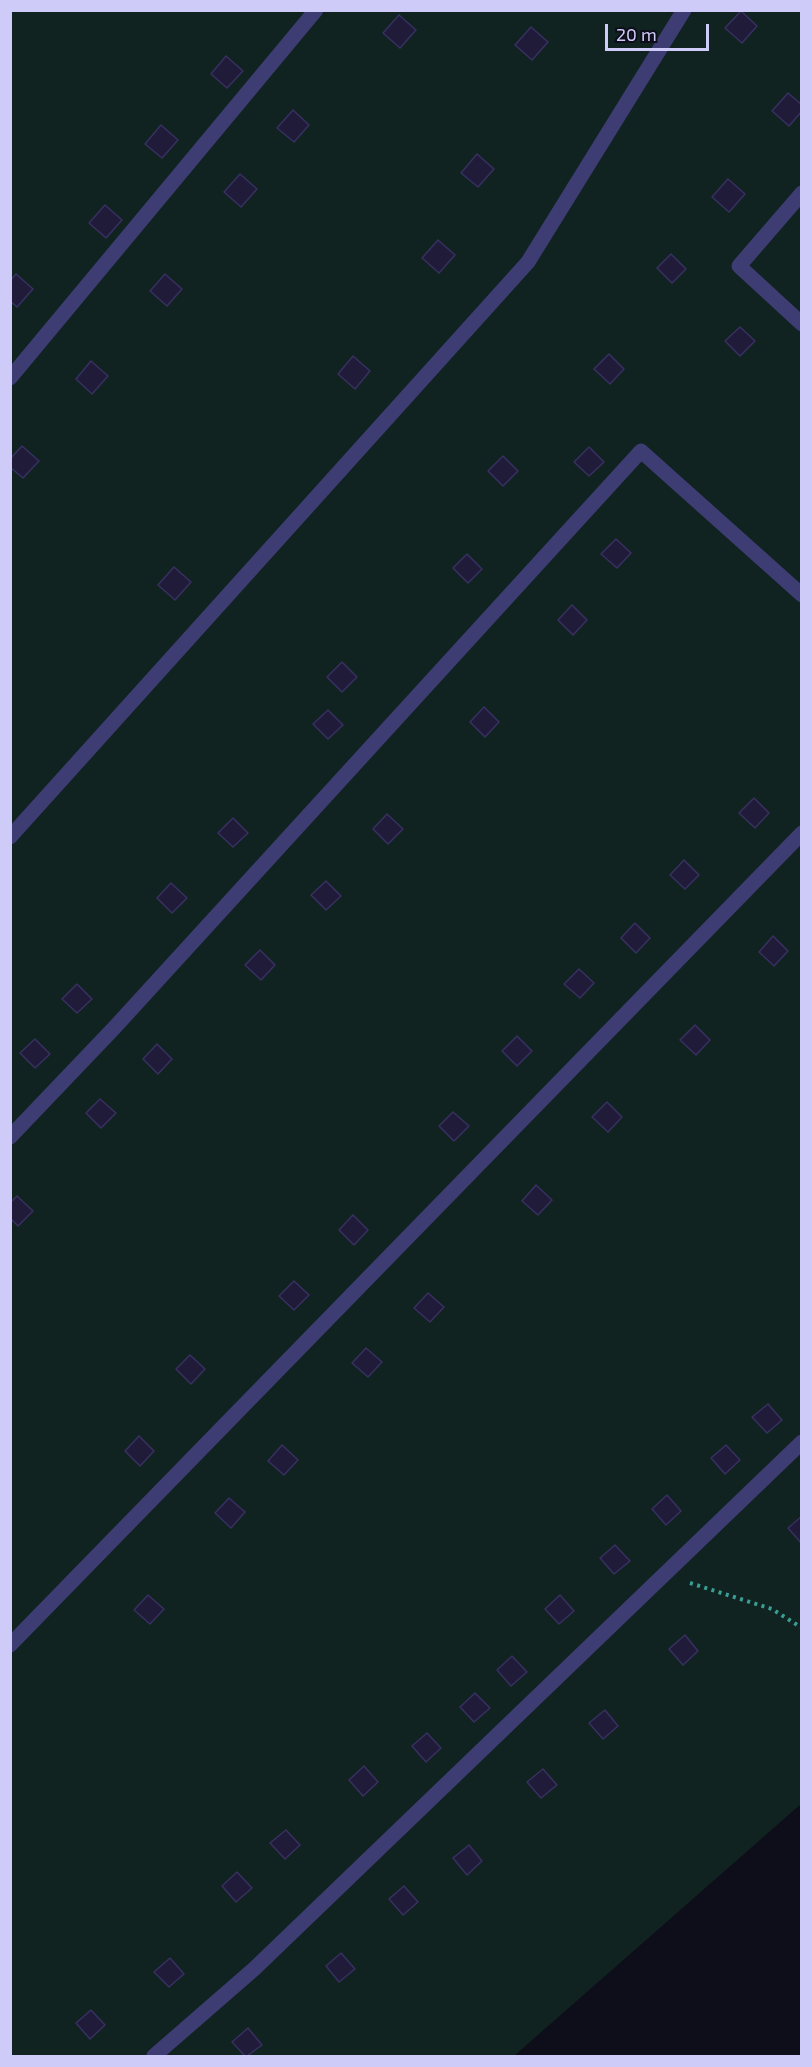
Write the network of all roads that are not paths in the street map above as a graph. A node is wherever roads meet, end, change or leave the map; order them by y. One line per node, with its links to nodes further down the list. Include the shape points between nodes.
1 (316, 10): 5 (lane)
2 (684, 10): 8 (lane, via 528,262)
3 (801, 193): 4 (lane, via 739,266)
4 (801, 324)
5 (10, 378)
6 (801, 596): 9 (lane, via 641,451)
7 (801, 833): 11 (lane)
8 (10, 837)
9 (10, 1137)
10 (801, 1442): 12 (lane, via 254,1969)
11 (10, 1645)
12 (154, 2056)

